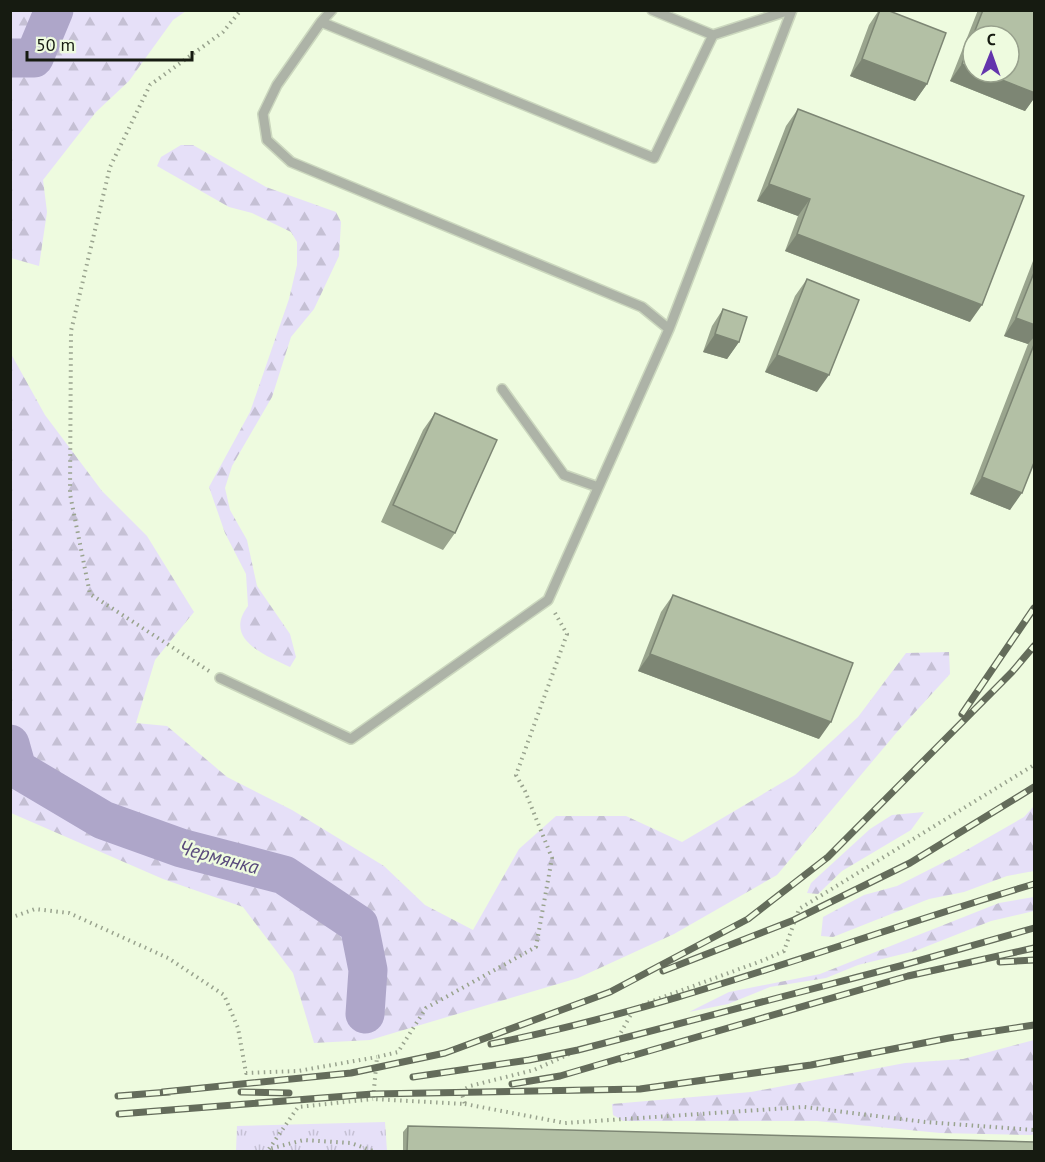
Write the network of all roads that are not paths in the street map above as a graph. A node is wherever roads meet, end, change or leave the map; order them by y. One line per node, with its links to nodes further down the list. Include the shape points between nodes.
1 (332, 10): 4 (lane)
2 (652, 10): 5 (lane)
3 (791, 10): 5 (lane); 6 (lane)
4 (321, 22): 5 (lane, via 654,158); 6 (lane, via 277,85 263,114 267,140 291,162 642,307)
5 (712, 35)
6 (669, 329): 8 (lane)
7 (502, 389): 8 (lane, via 564,475)
8 (598, 487): 9 (lane, via 548,600 351,739)
9 (220, 678)

